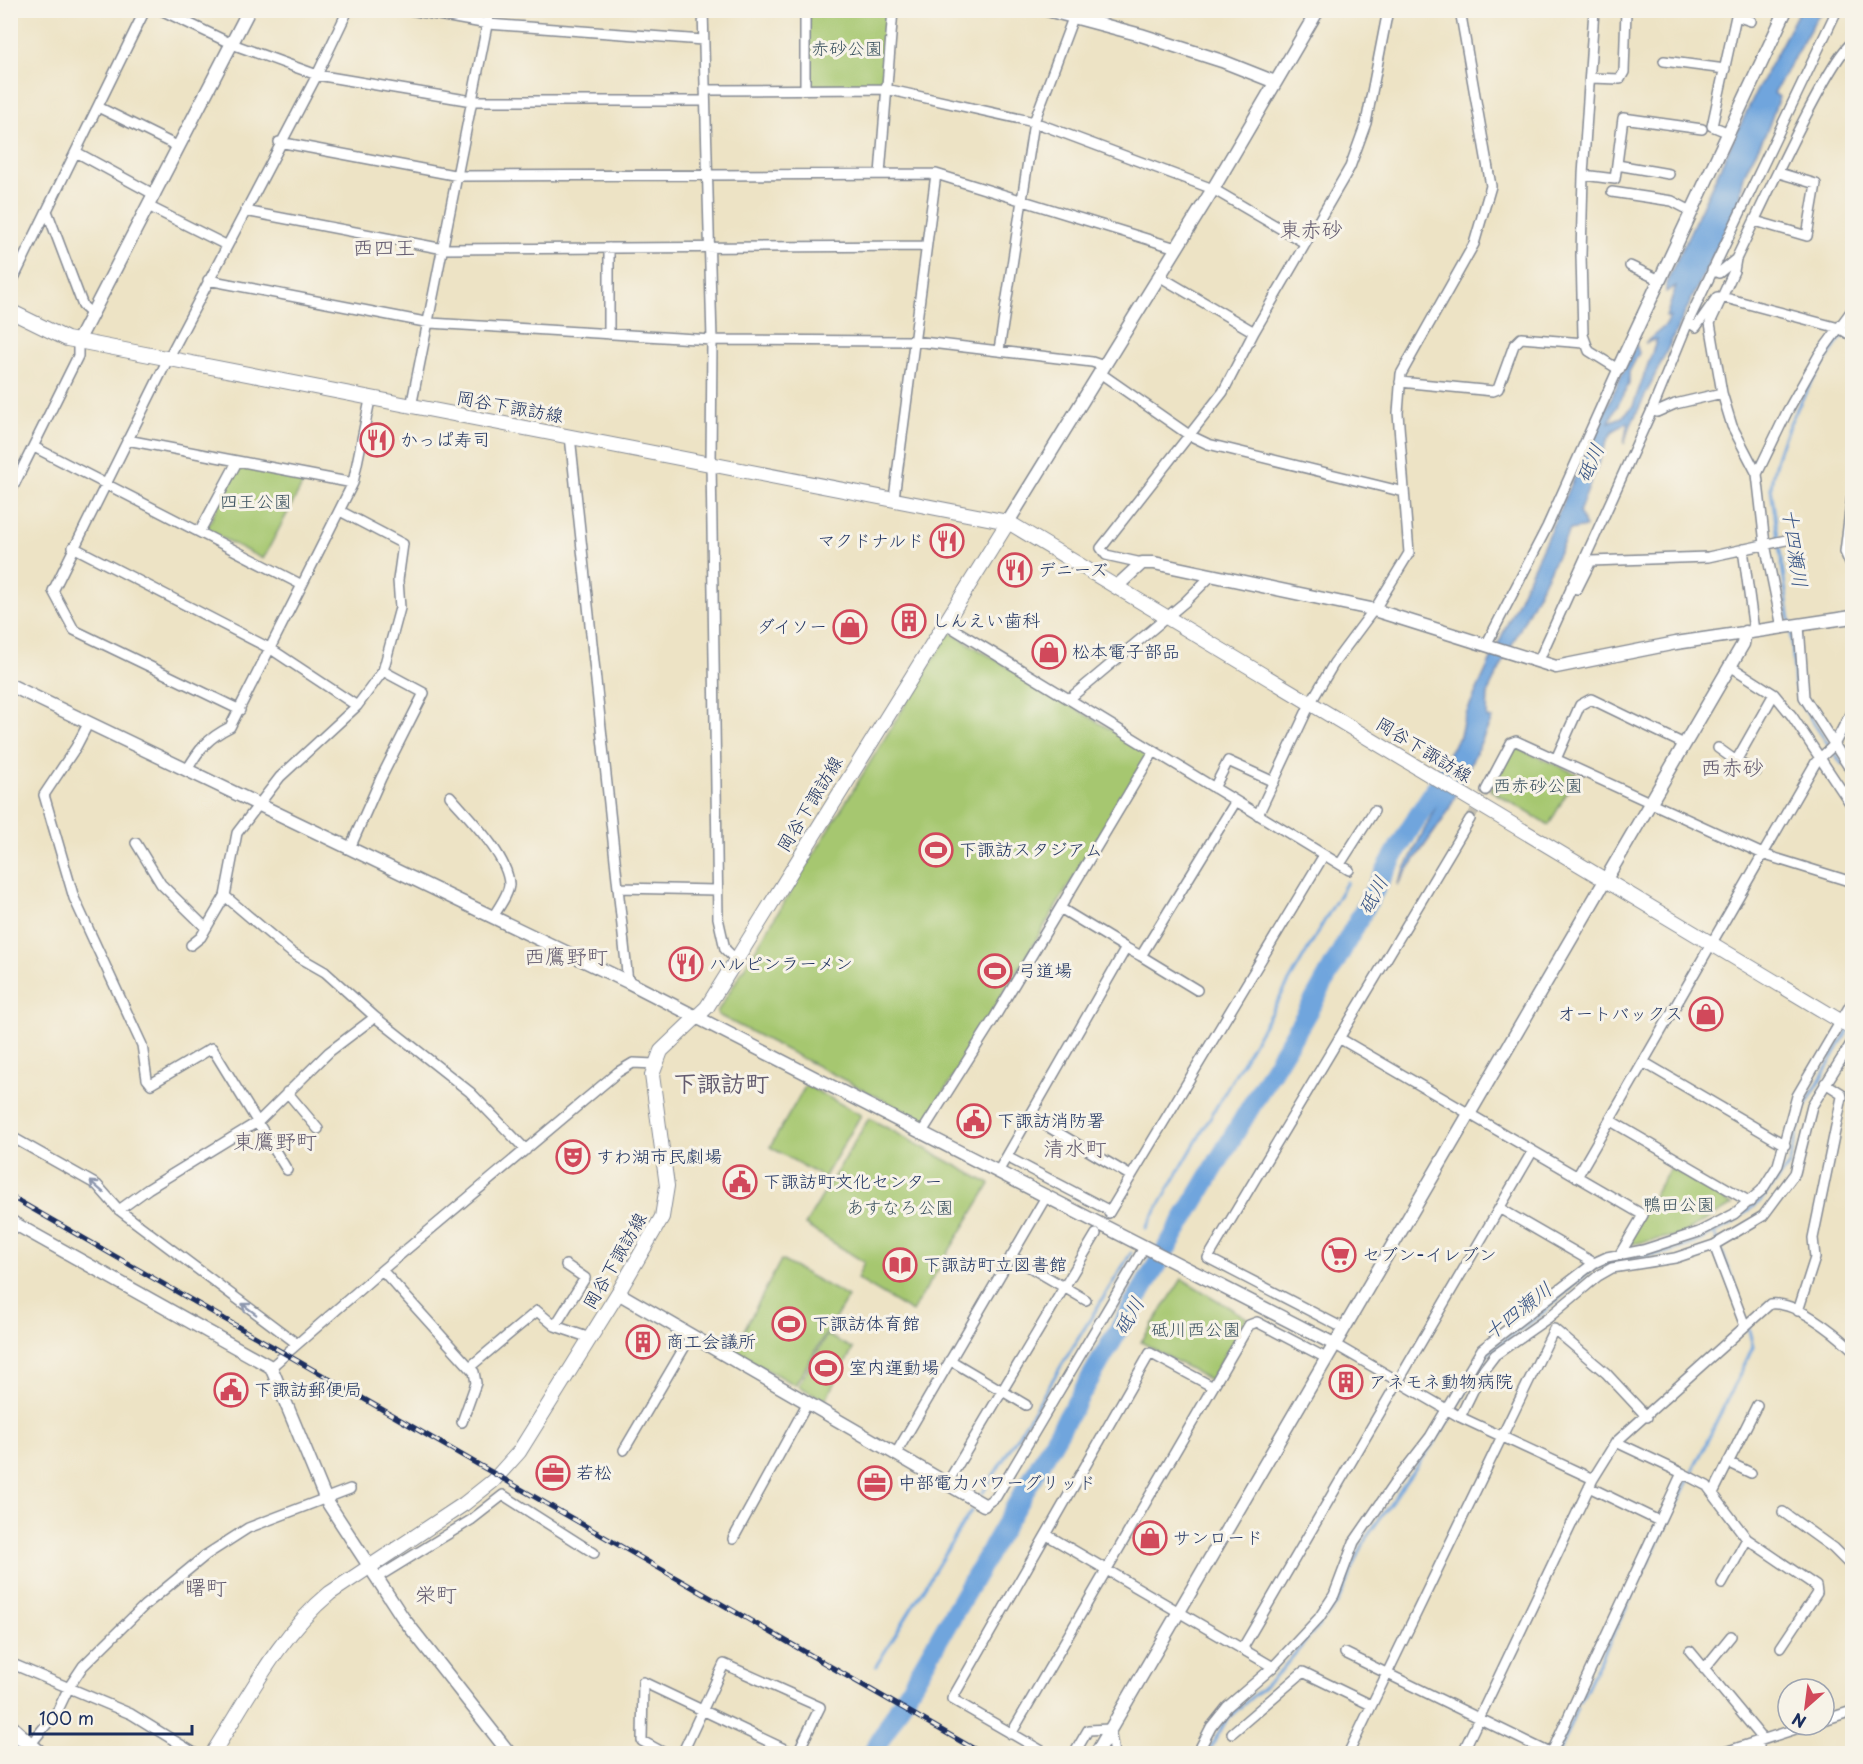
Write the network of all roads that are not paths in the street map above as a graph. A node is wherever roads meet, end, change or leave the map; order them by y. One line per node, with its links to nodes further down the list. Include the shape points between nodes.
1 (145, 10): 34 (street)
2 (161, 10): 23 (street)
3 (249, 10): 23 (street)
4 (348, 10): 26 (street)
5 (410, 10): 20 (street)
6 (490, 10): 20 (street)
7 (703, 10): 21 (street)
8 (805, 10): 29 (street)
9 (893, 10): 30 (street)
10 (1047, 10): 18 (street)
11 (1318, 10): 28 (street)
12 (1388, 10): 58 (street, via 1358,148)
13 (1461, 10): 90 (street, via 1491,186 1474,244 1403,367)
14 (1594, 10): 27 (street)
15 (1626, 10): 27 (street, via 1624,72 1620,79)
16 (1786, 10): 37 (street)
17 (1837, 10): 67 (street)
18 (1073, 18): 28 (street, via 1141,35); 35 (street)
19 (1752, 21): 25 (street, via 1736,16)
20 (488, 24): 21 (street); 33 (street)
21 (704, 40): 31 (street)
22 (1852, 43): 42 (street, via 1843,52)
23 (232, 44): 26 (street); 39 (street)
24 (1664, 61): 25 (street)
25 (1725, 69): 37 (street, via 1712,126)
26 (317, 75): 33 (street); 38 (street)
27 (1590, 78): 47 (street)
28 (1275, 82): 49 (street)
29 (805, 88): 30 (street); 31 (street)
30 (886, 89): 35 (street); 43 (street)
31 (705, 90): 32 (street)
32 (705, 101): 33 (street); 46 (street)
33 (472, 102): 48 (street)
34 (98, 107): 39 (street); 40 (street)
35 (1034, 122): 49 (street); 52 (street)
36 (1702, 129): 41 (street, via 1623,118)
37 (1729, 133): 56 (street)
38 (279, 141): 48 (street); 55 (street)
39 (179, 147): 51 (street)
40 (76, 152): 51 (street); 54 (street)
41 (1617, 165): 45 (street); 47 (street, via 1615,179)
42 (1779, 172): 57 (street); 57 (street, via 1816,184 1808,236)
43 (880, 174): 44 (street); 46 (street)
44 (936, 174): 52 (street); 60 (street)
45 (1669, 174)
46 (707, 175): 48 (street); 61 (street)
47 (1582, 175): 85 (street)
48 (459, 176): 64 (street)
49 (1213, 189): 58 (street); 63 (street)
50 (1612, 192): 56 (street, via 1672,201)
51 (155, 195): 53 (street)
52 (1023, 201): 63 (street); 86 (street)
53 (148, 206): 59 (street); 75 (street)
54 (47, 211): 71 (street); 75 (street, via 84,306)
55 (244, 211): 59 (street); 64 (street)
56 (1691, 211): 70 (street)
57 (1755, 220): 65 (street)
58 (1305, 243): 79 (street)
59 (226, 245): 69 (street)
60 (926, 246): 61 (street); 84 (street)
61 (709, 247): 62 (street); 82 (street)
62 (609, 248): 64 (street); 80 (street)
63 (1176, 248): 68 (street)
64 (444, 249): 76 (street)
65 (1736, 259): 67 (street, via 1719,273); 72 (street)
66 (1630, 266): 70 (street)
67 (1712, 270): 77 (street)
68 (1159, 276): 79 (street); 88 (street)
69 (208, 280): 76 (street); 87 (street)
70 (1660, 280): 89 (street)
71 (10, 286)
72 (1722, 297): 77 (street, via 1717,297 1696,327); 78 (street); 91 (street, via 1710,323)
73 (1852, 310): 78 (street)
74 (10, 311): 83 (main road, 岡谷下諏訪線)
75 (92, 314): 83 (street)
76 (430, 322): 80 (street); 93 (street)
77 (1688, 322): 94 (street)
78 (1840, 329): 81 (street); 101 (street, via 1819,355)
79 (1254, 332): 95 (street, via 1222,392)
80 (609, 334): 82 (street)
81 (1852, 336)
82 (712, 340): 84 (street); 100 (street)
83 (78, 341): 87 (main road, 岡谷下諏訪線); 98 (street, via 78,356)
84 (914, 341): 86 (street); 107 (street)
85 (1584, 343): 89 (street, via 1589,351); 90 (street, via 1521,338 1514,345 1498,389 1493,391)
86 (999, 350): 88 (street)
87 (168, 358): 92 (main road, 岡谷下諏訪線); 97 (street)
88 (1102, 369): 95 (street); 109 (street)
89 (1618, 369): 128 (street)
90 (1400, 382): 104 (street, via 1398,413)
91 (1722, 393): 94 (street); 101 (street, via 1732,426)
92 (370, 400): 93 (main road, 岡谷下諏訪線); 102 (street)
93 (411, 407): 96 (main road, 岡谷下諏訪線)
94 (1652, 411): 121 (street)
95 (1189, 435): 104 (street, via 1208,444); 116 (street, via 1101,548 1106,555)
96 (570, 436): 100 (main road, 岡谷下諏訪線); 168 (street)
97 (128, 440): 99 (street); 103 (street)
98 (34, 447): 103 (street); 105 (street)
99 (237, 462): 102 (street); 111 (street)
100 (711, 463): 107 (main road, 岡谷下諏訪線); 169 (street)
101 (1757, 474): 113 (street)
102 (353, 483): 108 (street)
103 (105, 484): 111 (street); 114 (street)
104 (1404, 492): 122 (street, via 1409,553)
105 (10, 493)
106 (1851, 495): 110 (street)
107 (894, 498): 109 (main road, 岡谷下諏訪線)
108 (340, 511): 119 (street); 132 (street, via 404,544 398,580 400,608)
109 (1008, 522): 120 (main road, 岡谷下諏訪線); 125 (main road, 岡谷下諏訪線)
110 (1850, 527): 117 (street, via 1845,552)
111 (200, 531): 119 (street)
112 (1785, 541): 113 (street)
113 (1766, 544): 115 (street); 126 (street)
114 (73, 547): 129 (street); 138 (street, via 53,591 74,630)
115 (1743, 549): 121 (street, via 1708,557 1591,561 1577,589); 127 (street)
116 (1142, 563): 118 (street); 120 (street)
117 (1852, 568)
118 (1211, 576): 122 (street); 123 (street)
119 (302, 585): 129 (street)
120 (1116, 587): 123 (main road, 岡谷下諏訪線)
121 (1571, 587): 130 (street)
122 (1371, 609): 128 (street); 136 (street)
123 (1165, 616): 135 (street); 136 (main road, 岡谷下諏訪線)
124 (1852, 617): 126 (street)
125 (944, 623): 135 (street); 178 (main road, 岡谷下諏訪線)
126 (1791, 626): 127 (street); 142 (street, via 1804,697)
127 (1749, 631): 130 (street, via 1573,666 1556,667); 131 (street)
128 (1491, 646): 130 (street)
129 (271, 649): 137 (street); 138 (street)
130 (1533, 661)
131 (1730, 666): 134 (street); 141 (street)
132 (383, 671): 137 (street); 163 (street, via 424,693)
133 (10, 685): 140 (street)
134 (1774, 694): 145 (street); 147 (street)
135 (1069, 699): 144 (street)
136 (1311, 702): 151 (street); 166 (main road, 岡谷下諏訪線)
137 (357, 705): 157 (street, via 280,777)
138 (240, 710): 148 (street, via 230,728 212,736 199,748)
139 (1852, 710): 142 (street)
140 (88, 722): 148 (street); 193 (street, via 44,795 74,898 142,1045 147,1079 151,1084 212,1048)
141 (1684, 744): 146 (street, via 1591,699 1580,705); 156 (street)
142 (1833, 746): 145 (street); 150 (street)
143 (1718, 748): 147 (street)
144 (1154, 751): 152 (street); 171 (street)
145 (1821, 757): 158 (street); 165 (street)
146 (1556, 759): 153 (street, via 1516,741 1511,743); 156 (street)
147 (1736, 761): 149 (street)
148 (187, 770): 157 (street)
149 (1756, 772)
150 (1852, 772)
151 (1274, 782): 152 (street, via 1228,761); 160 (street)
152 (1214, 788): 155 (street)
153 (1486, 790)
154 (450, 795): 172 (street, via 506,868 509,886)
155 (1236, 801): 160 (street); 177 (street)
156 (1651, 801): 165 (street); 166 (street)
157 (257, 806): 163 (street); 170 (street, via 237,833)
158 (1852, 806)
159 (1374, 811): 164 (street, via 1344,867)
160 (1258, 815): 164 (street)
161 (1470, 819): 185 (street)
162 (136, 843): 173 (street, via 161,884)
163 (350, 848): 172 (street)
164 (1324, 855): 204 (street)
165 (1765, 855): 167 (street); 175 (street)
166 (1605, 879): 175 (main road, 岡谷下諏訪線); 191 (street)
167 (1852, 882)
168 (618, 888): 169 (street); 179 (street)
169 (717, 890): 178 (street, via 725,949)
170 (225, 896): 173 (street); 182 (street, via 292,953 325,972)
171 (1060, 908): 176 (street); 196 (street)
172 (494, 917): 179 (street)
173 (206, 928): 174 (street)
174 (191, 945)
175 (1713, 945): 184 (main road, 岡谷下諏訪線); 187 (street)
176 (1126, 948): 177 (street); 192 (street)
177 (1141, 956): 180 (street)
178 (736, 960): 183 (main road, 岡谷下諏訪線)
179 (628, 982): 183 (street)
180 (1197, 990)
181 (1852, 1002): 184 (street)
182 (375, 1017): 190 (street, via 329,1052); 199 (street, via 470,1092)
183 (698, 1017): 188 (main road, 岡谷下諏訪線, via 671,1039); 196 (street)
184 (1846, 1024): 198 (street, via 1797,1096)
185 (1339, 1038): 191 (street); 226 (street, via 1208,1258)
186 (1852, 1042): 189 (street)
187 (1645, 1063): 194 (street); 198 (street)
188 (654, 1064): 199 (street, via 633,1063 618,1072); 221 (main road, 岡谷下諏訪線, via 651,1086 667,1186 662,1217)
189 (1825, 1083): 212 (street, via 1812,1106 1798,1163 1786,1188 1763,1216); 223 (street, via 1842,1097 1813,1238 1815,1258)
190 (287, 1092): 193 (street); 195 (street)
191 (1468, 1113): 200 (street); 226 (street)
192 (1030, 1116): 201 (street); 204 (street)
193 (259, 1121): 202 (street); 209 (street)
194 (1611, 1121): 205 (street); 207 (street)
195 (318, 1128)
196 (922, 1132): 203 (street)
197 (10, 1136): 209 (street, one-way to 197, via 97,1185)
198 (1785, 1145): 207 (street, via 1769,1181)
199 (526, 1150): 219 (street)
200 (1532, 1152): 205 (street); 208 (street)
201 (1007, 1157): 203 (street); 204 (street, via 1110,1212)
202 (287, 1170)
203 (999, 1170): 206 (street)
204 (1131, 1176)
205 (1577, 1177): 215 (street, via 1643,1215)
206 (1047, 1195): 213 (street); 216 (street)
207 (1750, 1202): 214 (street)
208 (1499, 1208): 217 (street); 236 (street)
209 (119, 1210): 229 (street, one-way to 209)
210 (10, 1221): 235 (street)
211 (1096, 1234): 220 (street)
212 (1714, 1245): 214 (street); 225 (street)
213 (1147, 1247): 230 (street); 258 (street, via 996,1497)
214 (1672, 1250): 215 (street); 243 (street, via 1598,1276 1495,1355)
215 (1620, 1254): 217 (street)
216 (1011, 1256): 220 (street); 233 (street)
217 (1594, 1263): 242 (street, via 1482,1349)
218 (566, 1265): 224 (street, via 585,1278)
219 (382, 1269): 229 (street); 234 (street)
220 (1063, 1286): 222 (street); 238 (street)
221 (618, 1293): 227 (street); 228 (main road, 岡谷下諏訪線)
222 (1086, 1300)
223 (1798, 1311): 225 (street, via 1780,1303 1770,1304); 231 (street, via 1833,1331)
224 (555, 1326): 228 (street); 234 (street, via 537,1311)
225 (1745, 1326): 244 (street)
226 (1343, 1328): 230 (street)
227 (691, 1336): 239 (street); 248 (street)
228 (590, 1338): 267 (main road, 岡谷下諏訪線, via 519,1452 493,1481)
229 (296, 1343): 235 (street)
230 (1334, 1344): 232 (street); 236 (street)
231 (1852, 1349)
232 (1326, 1358): 237 (street, via 1257,1322 1249,1325); 269 (street)
233 (950, 1360): 238 (street); 249 (street)
234 (471, 1366): 245 (street, via 476,1383)
235 (271, 1367): 257 (street)
236 (1397, 1381): 242 (street); 272 (street)
237 (1213, 1387): 261 (street, via 1150,1353); 266 (street)
238 (1002, 1389): 241 (street); 254 (street)
239 (807, 1404): 249 (street); 262 (street)
240 (1757, 1405): 250 (street)
241 (1026, 1406)
242 (1447, 1410): 243 (street); 276 (street, via 1354,1542 1334,1595 1319,1618)
243 (1460, 1417): 246 (street)
244 (1647, 1417): 246 (street, via 1606,1373 1554,1329); 247 (street)
245 (462, 1422)
246 (1500, 1435): 253 (street); 278 (street)
247 (1617, 1442): 251 (street); 253 (street)
248 (624, 1450)
249 (895, 1455): 254 (street)
250 (1728, 1462): 252 (street); 256 (street)
251 (1682, 1473): 256 (street); 260 (street)
252 (1751, 1473)
253 (1591, 1483): 260 (street); 284 (street)
254 (946, 1485): 258 (street)
255 (350, 1489): 257 (street)
256 (1713, 1493): 263 (street)
257 (326, 1500): 267 (street); 279 (street, via 248,1528 206,1555 144,1606 84,1666)
258 (984, 1505)
259 (1783, 1512): 265 (street, via 1833,1548)
260 (1659, 1521): 292 (street)
261 (1047, 1535): 266 (street); 288 (street, via 952,1699)
262 (733, 1539)
263 (1747, 1539): 268 (street); 271 (street, via 1816,1586 1817,1593)
264 (594, 1553): 267 (street, via 503,1495 471,1520)
265 (1852, 1568)
266 (1106, 1570): 269 (street); 288 (street)
267 (374, 1572): 294 (main road, 岡谷下諏訪線, via 330,1593 295,1626); 295 (street, via 403,1618)
268 (1722, 1584)
269 (1177, 1611): 272 (street); 286 (street)
270 (1731, 1636): 277 (street)
271 (1781, 1647)
272 (1242, 1649): 276 (street)
273 (1690, 1652): 277 (street)
274 (1345, 1653): 278 (street)
275 (10, 1663): 279 (street)
276 (1273, 1667): 303 (street, via 1227,1707)
277 (1704, 1669): 290 (street)
278 (1386, 1673): 280 (street); 284 (street)
279 (69, 1687): 291 (street); 293 (street, via 131,1714)
280 (1371, 1705): 287 (street, via 1303,1672); 304 (street)
281 (1852, 1711): 283 (street)
282 (701, 1712): 296 (street, via 643,1682 642,1741); 297 (street); 298 (street); 298 (street, via 724,1664 820,1707)
283 (1836, 1716)
284 (1478, 1719): 292 (street); 305 (street)
285 (11, 1728): 291 (highway)
286 (1110, 1729): 300 (street, via 1088,1730); 301 (street); 302 (street)
287 (1232, 1733)
288 (1011, 1734): 299 (street)
289 (1776, 1735): 290 (street)
290 (1761, 1740): 306 (street); 307 (street)
291 (35, 1749)
292 (1551, 1753)
293 (196, 1754)
294 (212, 1754)
295 (510, 1754)
296 (666, 1754)
297 (682, 1754)
298 (796, 1754)
299 (1047, 1754)
300 (1074, 1754)
301 (1096, 1754)
302 (1114, 1754)
303 (1197, 1754)
304 (1348, 1754)
305 (1462, 1754)
306 (1719, 1754)
307 (1759, 1754)

